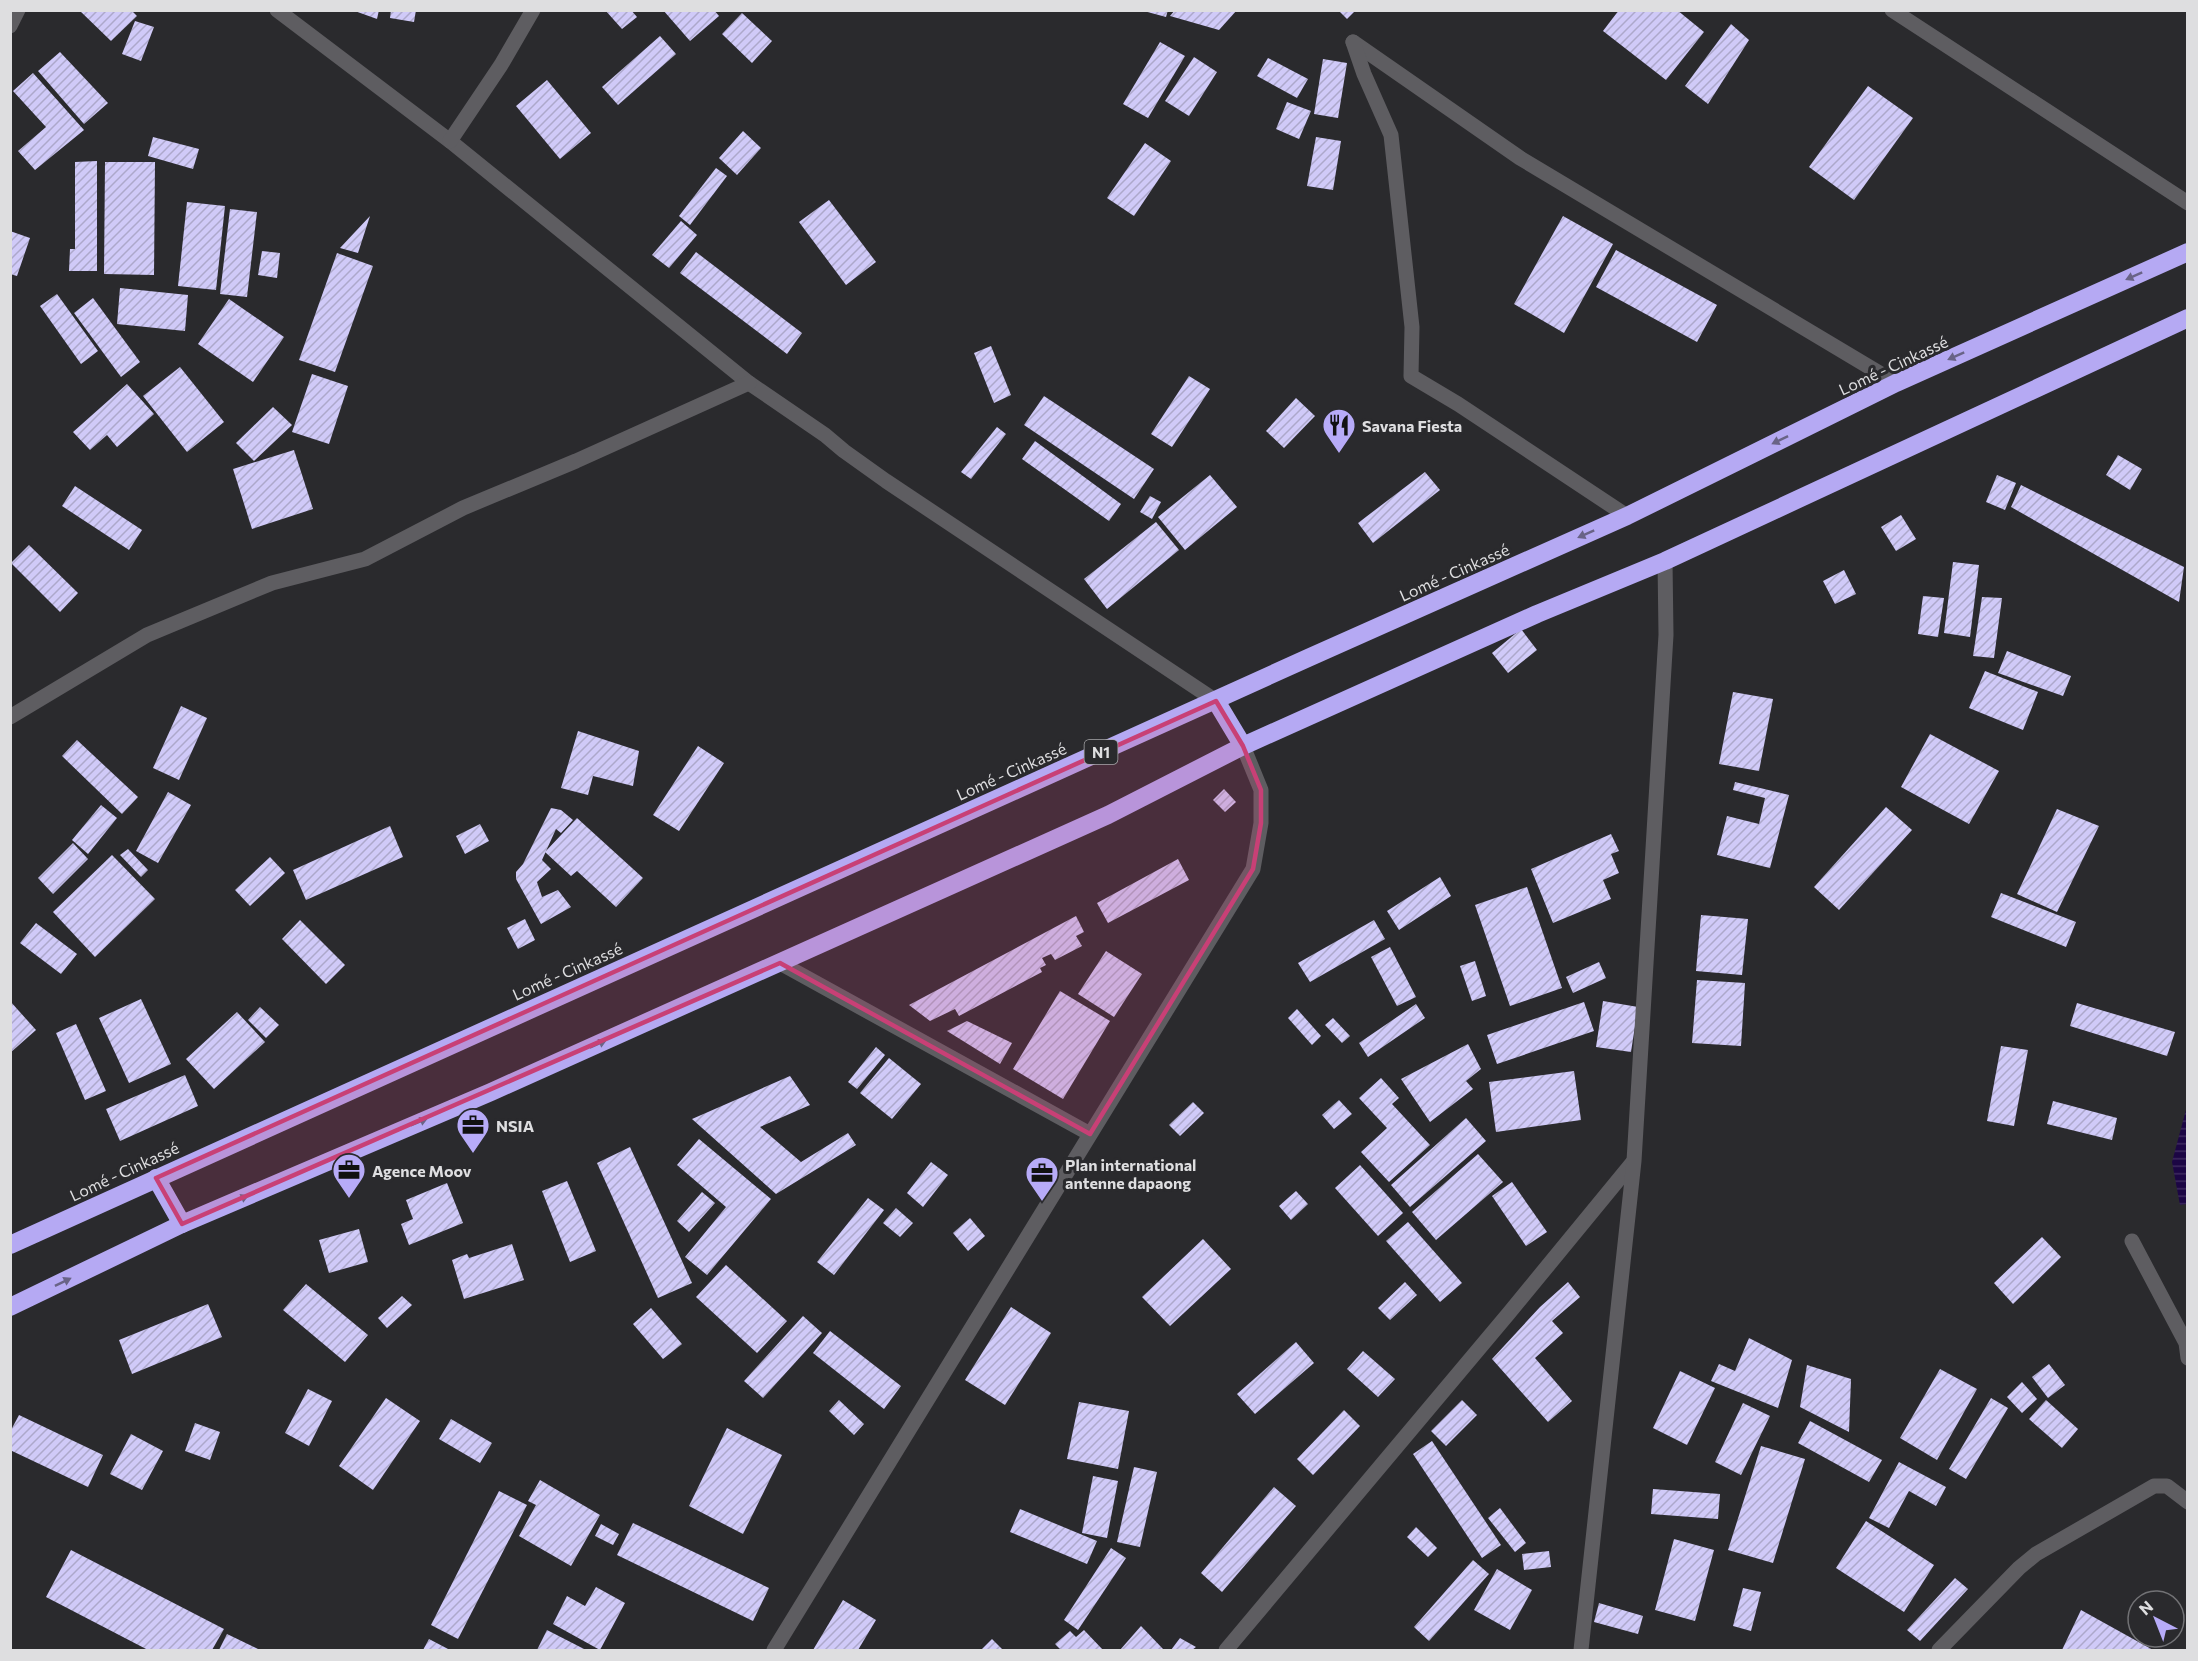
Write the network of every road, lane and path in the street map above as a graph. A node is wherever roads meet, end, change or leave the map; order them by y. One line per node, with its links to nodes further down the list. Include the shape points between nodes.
1 (18, 10): 5 (street)
2 (277, 10): 6 (street)
3 (533, 10): 6 (street)
4 (1892, 10): 7 (street)
5 (10, 26)
6 (450, 141): 10 (street)
7 (2187, 203)
8 (2187, 252): 11 (highway, Lomé - Cinkassé / N1, one-way to 11)
9 (2187, 318): 13 (highway)
10 (749, 383): 14 (street, via 886,481); 15 (street, via 463,508 365,559 272,583 147,635)
11 (1896, 383): 12 (highway, Lomé - Cinkassé / N1, one-way to 12); 12 (street, via 1520,158 1353,42 1391,135 1412,327 1411,376)
12 (1627, 516): 14 (highway, Lomé - Cinkassé / N1, one-way to 14)
13 (1665, 561): 16 (highway); 19 (street, via 1666,635)
14 (1216, 701): 16 (highway); 20 (highway, Lomé - Cinkassé / N1)
15 (10, 717)
16 (1243, 746): 17 (highway, via 1108,815); 18 (street, via 1261,790 1261,824 1253,869)
17 (780, 963): 18 (street); 21 (highway, one-way to 17)
18 (1090, 1134): 27 (street)
19 (1634, 1161): 28 (street); 29 (street)
20 (156, 1178): 21 (highway); 23 (highway, Lomé - Cinkassé / N1)
21 (182, 1224): 24 (highway, one-way to 21)
22 (2132, 1241): 25 (street, via 2186,1343)
23 (10, 1245)
24 (10, 1307)
25 (2187, 1358)
26 (2187, 1501): 30 (street, via 2167,1486 2154,1486 2036,1554)
27 (774, 1650)
28 (1226, 1650)
29 (1581, 1650)
30 (1939, 1650)

